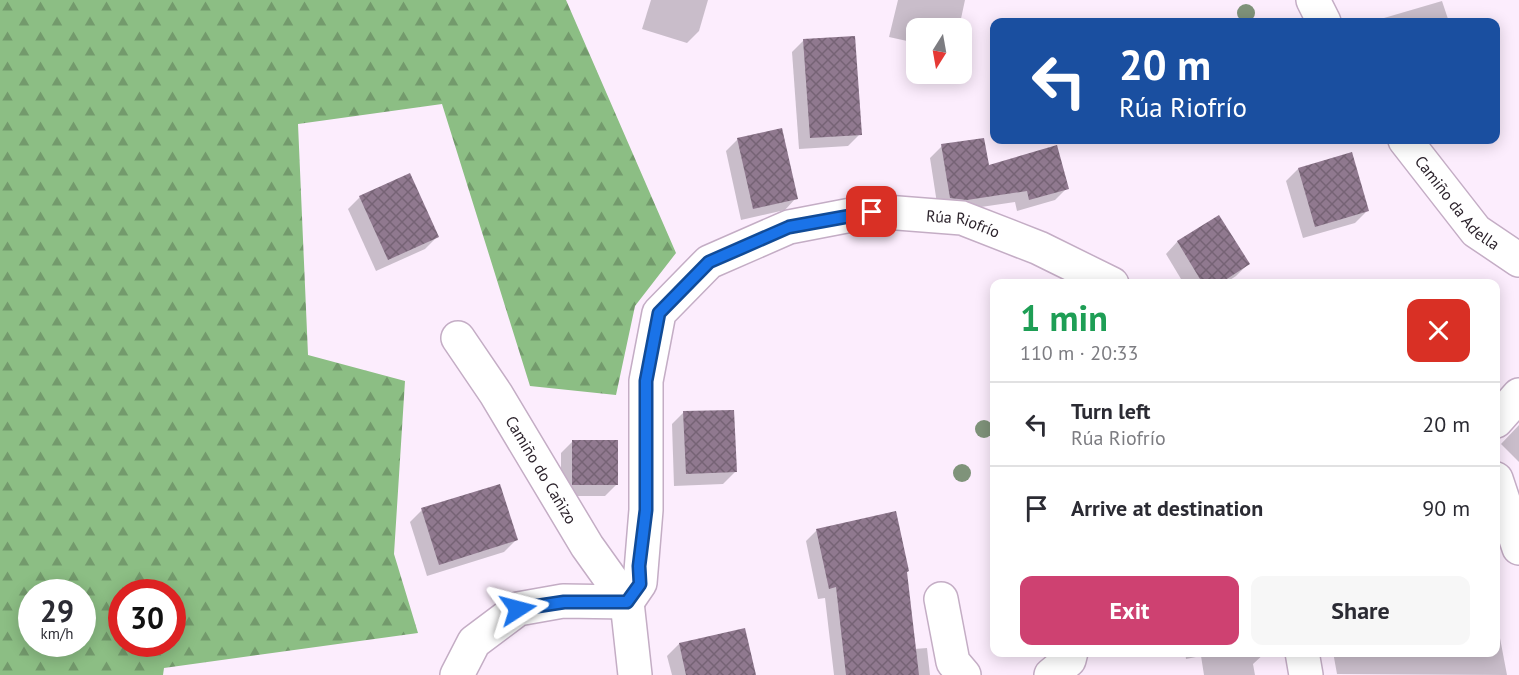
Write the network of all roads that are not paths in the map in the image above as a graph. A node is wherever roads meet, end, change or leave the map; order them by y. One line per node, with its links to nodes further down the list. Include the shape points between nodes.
1 (1314, 0): 2 (street)
2 (1322, 18)
3 (1408, 144): 4 (street, Camiño da Adella, via 1476,231)
4 (1519, 260)
5 (1102, 279): 12 (street, Rúa Riofrío, via 1039,248 962,218 872,212 789,227 709,262 659,313 646,381 646,510 640,584)
6 (458, 338): 12 (street, Camiño do Cañizo, via 587,546)
7 (1519, 395): 8 (street)
8 (1500, 416)
9 (1500, 491): 10 (street)
10 (1519, 548)
11 (941, 599): 17 (street, via 954,662)
12 (627, 602): 15 (street, via 564,602 518,609 474,642); 16 (street)
13 (1070, 657): 18 (street)
14 (1303, 657): 19 (street)
15 (457, 675)
16 (635, 675)
17 (964, 675)
18 (1051, 675)
19 (1306, 675)

